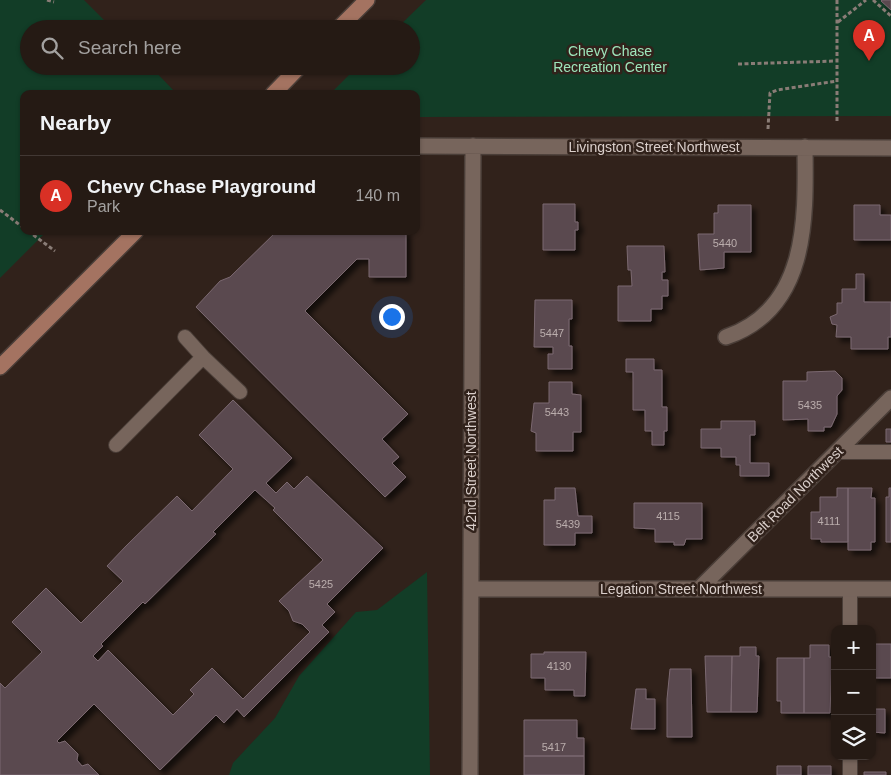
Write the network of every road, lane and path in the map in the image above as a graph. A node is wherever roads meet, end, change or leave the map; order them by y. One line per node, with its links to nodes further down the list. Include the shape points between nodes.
1 (47, 0): 6 (path)
2 (367, 0): 8 (main road)
3 (837, 0): 9 (path)
4 (866, 0): 9 (path)
5 (873, 0): 7 (path)
6 (54, 2)
7 (891, 16)
8 (347, 20)
9 (837, 22): 10 (path)
10 (837, 61): 11 (path); 13 (path)
11 (738, 64)
12 (293, 75): 14 (main road)
13 (837, 81): 15 (path); 16 (path, via 770,93)
14 (281, 90)
15 (837, 121)
16 (768, 130)
17 (420, 146): 18 (street, Livingston Street Northwest)
18 (473, 146): 19 (street, Livingston Street Northwest); 35 (street, 42nd Street Northwest)
19 (805, 147): 20 (street, Livingston Street Northwest); 26 (street, via 803,230 790,280 777,303 757,322)
20 (891, 148)
21 (0, 210): 22 (path)
22 (20, 225)
23 (33, 235): 25 (path)
24 (132, 235): 29 (main road)
25 (55, 251)
26 (726, 337)
27 (185, 338): 28 (lane)
28 (203, 358): 30 (lane); 32 (lane)
29 (0, 367)
30 (240, 392)
31 (891, 398): 33 (street, Belt Road Northwest)
32 (116, 445)
33 (837, 452): 34 (lane); 36 (street, Belt Road Northwest)
34 (891, 452)
35 (471, 588): 36 (street, Legation Street Northwest); 41 (street, 42nd Street Northwest)
36 (700, 589): 37 (street, Legation Street Northwest)
37 (850, 589): 38 (street, Legation Street Northwest); 39 (lane)
38 (891, 589)
39 (850, 625)
40 (850, 760): 42 (lane)
41 (470, 775)
42 (850, 775)

